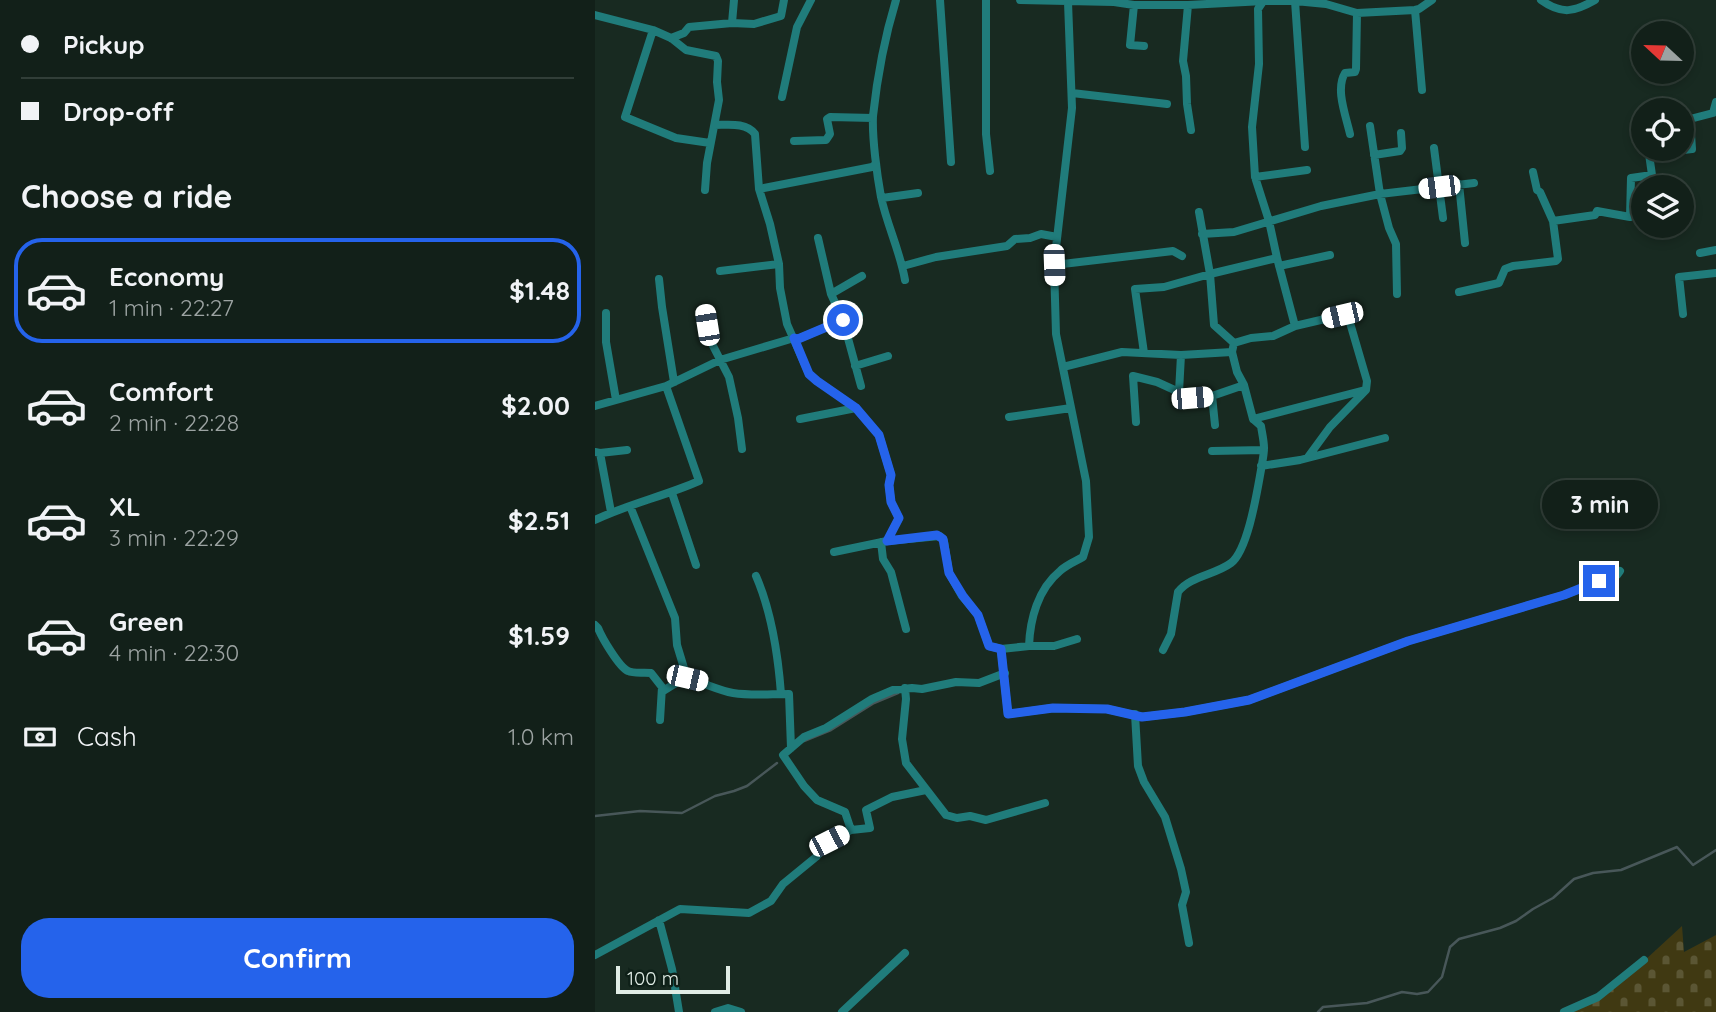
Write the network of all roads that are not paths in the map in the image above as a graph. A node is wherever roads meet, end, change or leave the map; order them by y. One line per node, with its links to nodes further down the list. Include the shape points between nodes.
1 (734, 0): 24 (street)
2 (784, 0): 24 (street, via 781,16 754,24)
3 (811, 0): 30 (street, via 797,27)
4 (896, 0): 33 (street)
5 (940, 0): 44 (street)
6 (986, 0): 47 (street)
7 (1020, 0): 15 (street)
8 (1264, 0): 13 (street); 16 (street); 49 (street, via 1258,9 1259,64 1252,127)
9 (1384, 0): 21 (street)
10 (1432, 0): 20 (street)
11 (1595, 0): 14 (street, via 1575,10)
12 (1114, 1): 15 (street); 18 (street)
13 (1295, 1): 17 (street); 41 (street)
14 (1542, 1)
15 (1069, 2): 29 (street)
16 (1207, 2): 19 (street)
17 (1327, 2): 22 (street)
18 (1134, 5): 19 (street); 27 (street, via 1130,44)
19 (1188, 5): 36 (street, via 1183,61)
20 (1415, 10): 21 (street); 28 (street)
21 (1384, 11): 22 (street)
22 (1357, 13): 38 (street, via 1356,69 1343,74 1342,85)
23 (595, 15): 25 (street)
24 (732, 23): 26 (street, via 689,27)
25 (653, 30): 26 (street); 40 (street, via 625,117 676,138)
26 (671, 38): 34 (street, via 686,50 716,56 719,100)
27 (1144, 46)
28 (1422, 90)
29 (1072, 93): 32 (street); 63 (street)
30 (782, 97)
31 (1716, 102): 60 (street, via 1714,112 1690,119 1692,149 1650,154 1652,174 1631,178 1630,217 1597,211)
32 (1167, 104)
33 (873, 118): 39 (street, via 830,117 826,140); 45 (street)
34 (715, 125): 40 (street); 53 (street, via 744,126 755,134)
35 (1370, 126): 43 (street)
36 (1191, 130)
37 (1401, 133): 43 (street, via 1400,151)
38 (1350, 134)
39 (794, 141)
40 (710, 143): 54 (street)
41 (1305, 147)
42 (1434, 148): 52 (street)
43 (1374, 155): 56 (street)
44 (951, 162)
45 (876, 164): 53 (street); 57 (street)
46 (1307, 170): 49 (street)
47 (990, 171)
48 (1533, 172): 60 (street)
49 (1255, 177): 61 (street)
50 (1474, 183): 51 (street)
51 (1459, 184): 52 (street); 65 (street)
52 (1439, 187): 56 (street); 59 (street)
53 (759, 189): 71 (street)
54 (705, 190)
55 (918, 193): 57 (street)
56 (1380, 194): 61 (street); 82 (street, via 1396,244)
57 (882, 198): 73 (street)
58 (1199, 212): 62 (street)
59 (1443, 218)
60 (1553, 221): 80 (street, via 1556,261 1513,266 1505,269 1499,282)
61 (1269, 222): 62 (street, via 1234,232); 70 (street)
62 (1202, 234): 75 (street)
63 (1057, 237): 72 (street); 73 (street, via 1041,234 1014,239 1007,246)
64 (818, 238): 81 (street)
65 (1465, 243)
66 (1716, 250): 67 (street)
67 (1700, 253)
68 (1182, 256): 72 (street, via 1173,251)
69 (1330, 256): 70 (street)
70 (1278, 262): 75 (street); 88 (street)
71 (779, 264): 74 (street); 89 (street, via 787,324)
72 (1054, 265): 97 (street, via 1056,334)
73 (903, 266): 79 (street)
74 (720, 271)
75 (1210, 274): 90 (street, via 1214,325); 92 (street, via 1164,287 1135,289)
76 (1716, 274): 85 (street, via 1679,277)
77 (862, 276): 81 (street)
78 (659, 279): 98 (street)
79 (905, 280)
80 (1459, 292)
81 (831, 294): 87 (street)
82 (1397, 294)
83 (705, 310): 95 (street, via 710,340)
84 (606, 313): 104 (street)
85 (1683, 314)
86 (859, 316): 87 (street)
87 (843, 320): 89 (street); 96 (street)
88 (1296, 326): 90 (street, via 1273,336); 101 (street, via 1346,315)
89 (794, 338): 95 (street); 106 (street, via 809,374)
90 (1234, 342): 91 (street)
91 (1232, 352): 93 (street); 99 (street)
92 (1144, 353): 93 (street); 97 (street, via 1122,352)
93 (1181, 355): 102 (street)
94 (888, 356): 96 (street)
95 (720, 360): 98 (street); 114 (street, via 729,377)
96 (855, 366): 100 (street)
97 (1063, 367): 107 (street)
98 (670, 384): 104 (street); 121 (street, via 699,481)
99 (1244, 385): 103 (street); 110 (street)
100 (861, 386)
101 (1366, 390): 110 (street); 119 (street)
102 (1179, 392): 103 (street, via 1192,398); 111 (street, via 1133,376)
103 (1212, 397): 112 (street)
104 (616, 400): 105 (street)
105 (595, 406)
106 (856, 408): 109 (street); 125 (street, via 879,435 891,475 891,502 899,518)
107 (1071, 408): 108 (street); 133 (street, via 1086,481 1089,537 1083,557 1060,570 1045,587)
108 (1009, 417)
109 (800, 419)
110 (1253, 419): 116 (street, via 1261,426)
111 (1136, 422)
112 (1215, 425)
113 (1385, 438): 119 (street)
114 (741, 449)
115 (627, 450): 118 (street)
116 (1264, 450): 117 (street); 120 (street)
117 (1212, 451)
118 (597, 453): 123 (street)
119 (1308, 457): 120 (street)
120 (1261, 466): 135 (street, via 1252,516 1236,558 1180,589)
121 (672, 493): 122 (street); 127 (street)
122 (630, 506): 123 (street); 137 (street, via 675,618)
123 (611, 512): 124 (street)
124 (595, 520)
125 (884, 541): 126 (street); 131 (street, via 883,559 891,572); 134 (street, via 942,537 949,573 978,615 989,646)
126 (834, 552)
127 (696, 565)
128 (1620, 571): 141 (street, via 1564,595 1408,641 1249,700 1185,712)
129 (756, 576): 140 (street, via 778,657)
130 (595, 625): 139 (street, via 625,669 651,673)
131 (906, 629)
132 (1077, 639): 133 (street, via 1054,646)
133 (1029, 646): 134 (street)
134 (1001, 649): 136 (street)
135 (1163, 650)
136 (1005, 673): 138 (street, via 979,683); 141 (street, via 1008,714 1066,708)
137 (687, 678): 139 (street); 140 (street, via 734,693)
138 (905, 688): 143 (street, via 872,699); 144 (street, via 902,739 906,763)
139 (663, 691): 142 (street)
140 (781, 694): 143 (street, via 790,695)
141 (1135, 715): 148 (street, via 1138,766 1165,817 1181,869)
142 (660, 720)
143 (791, 748): 146 (street, via 783,755 798,779 817,800 845,812)
144 (926, 790): 145 (street, via 946,815 957,818 986,820); 146 (street, via 892,797 866,810 870,828)
145 (1045, 803)
146 (851, 830): 147 (street, via 829,841 771,901 749,914 680,909)
147 (659, 920): 150 (street); 152 (street)
148 (1189, 943)
149 (905, 953): 155 (street)
150 (595, 955)
151 (1644, 961): 156 (street, via 1598,997)
152 (679, 1012)
153 (715, 1012): 154 (street, via 728,1007)
154 (741, 1012)
155 (842, 1012)
156 (1565, 1012)

